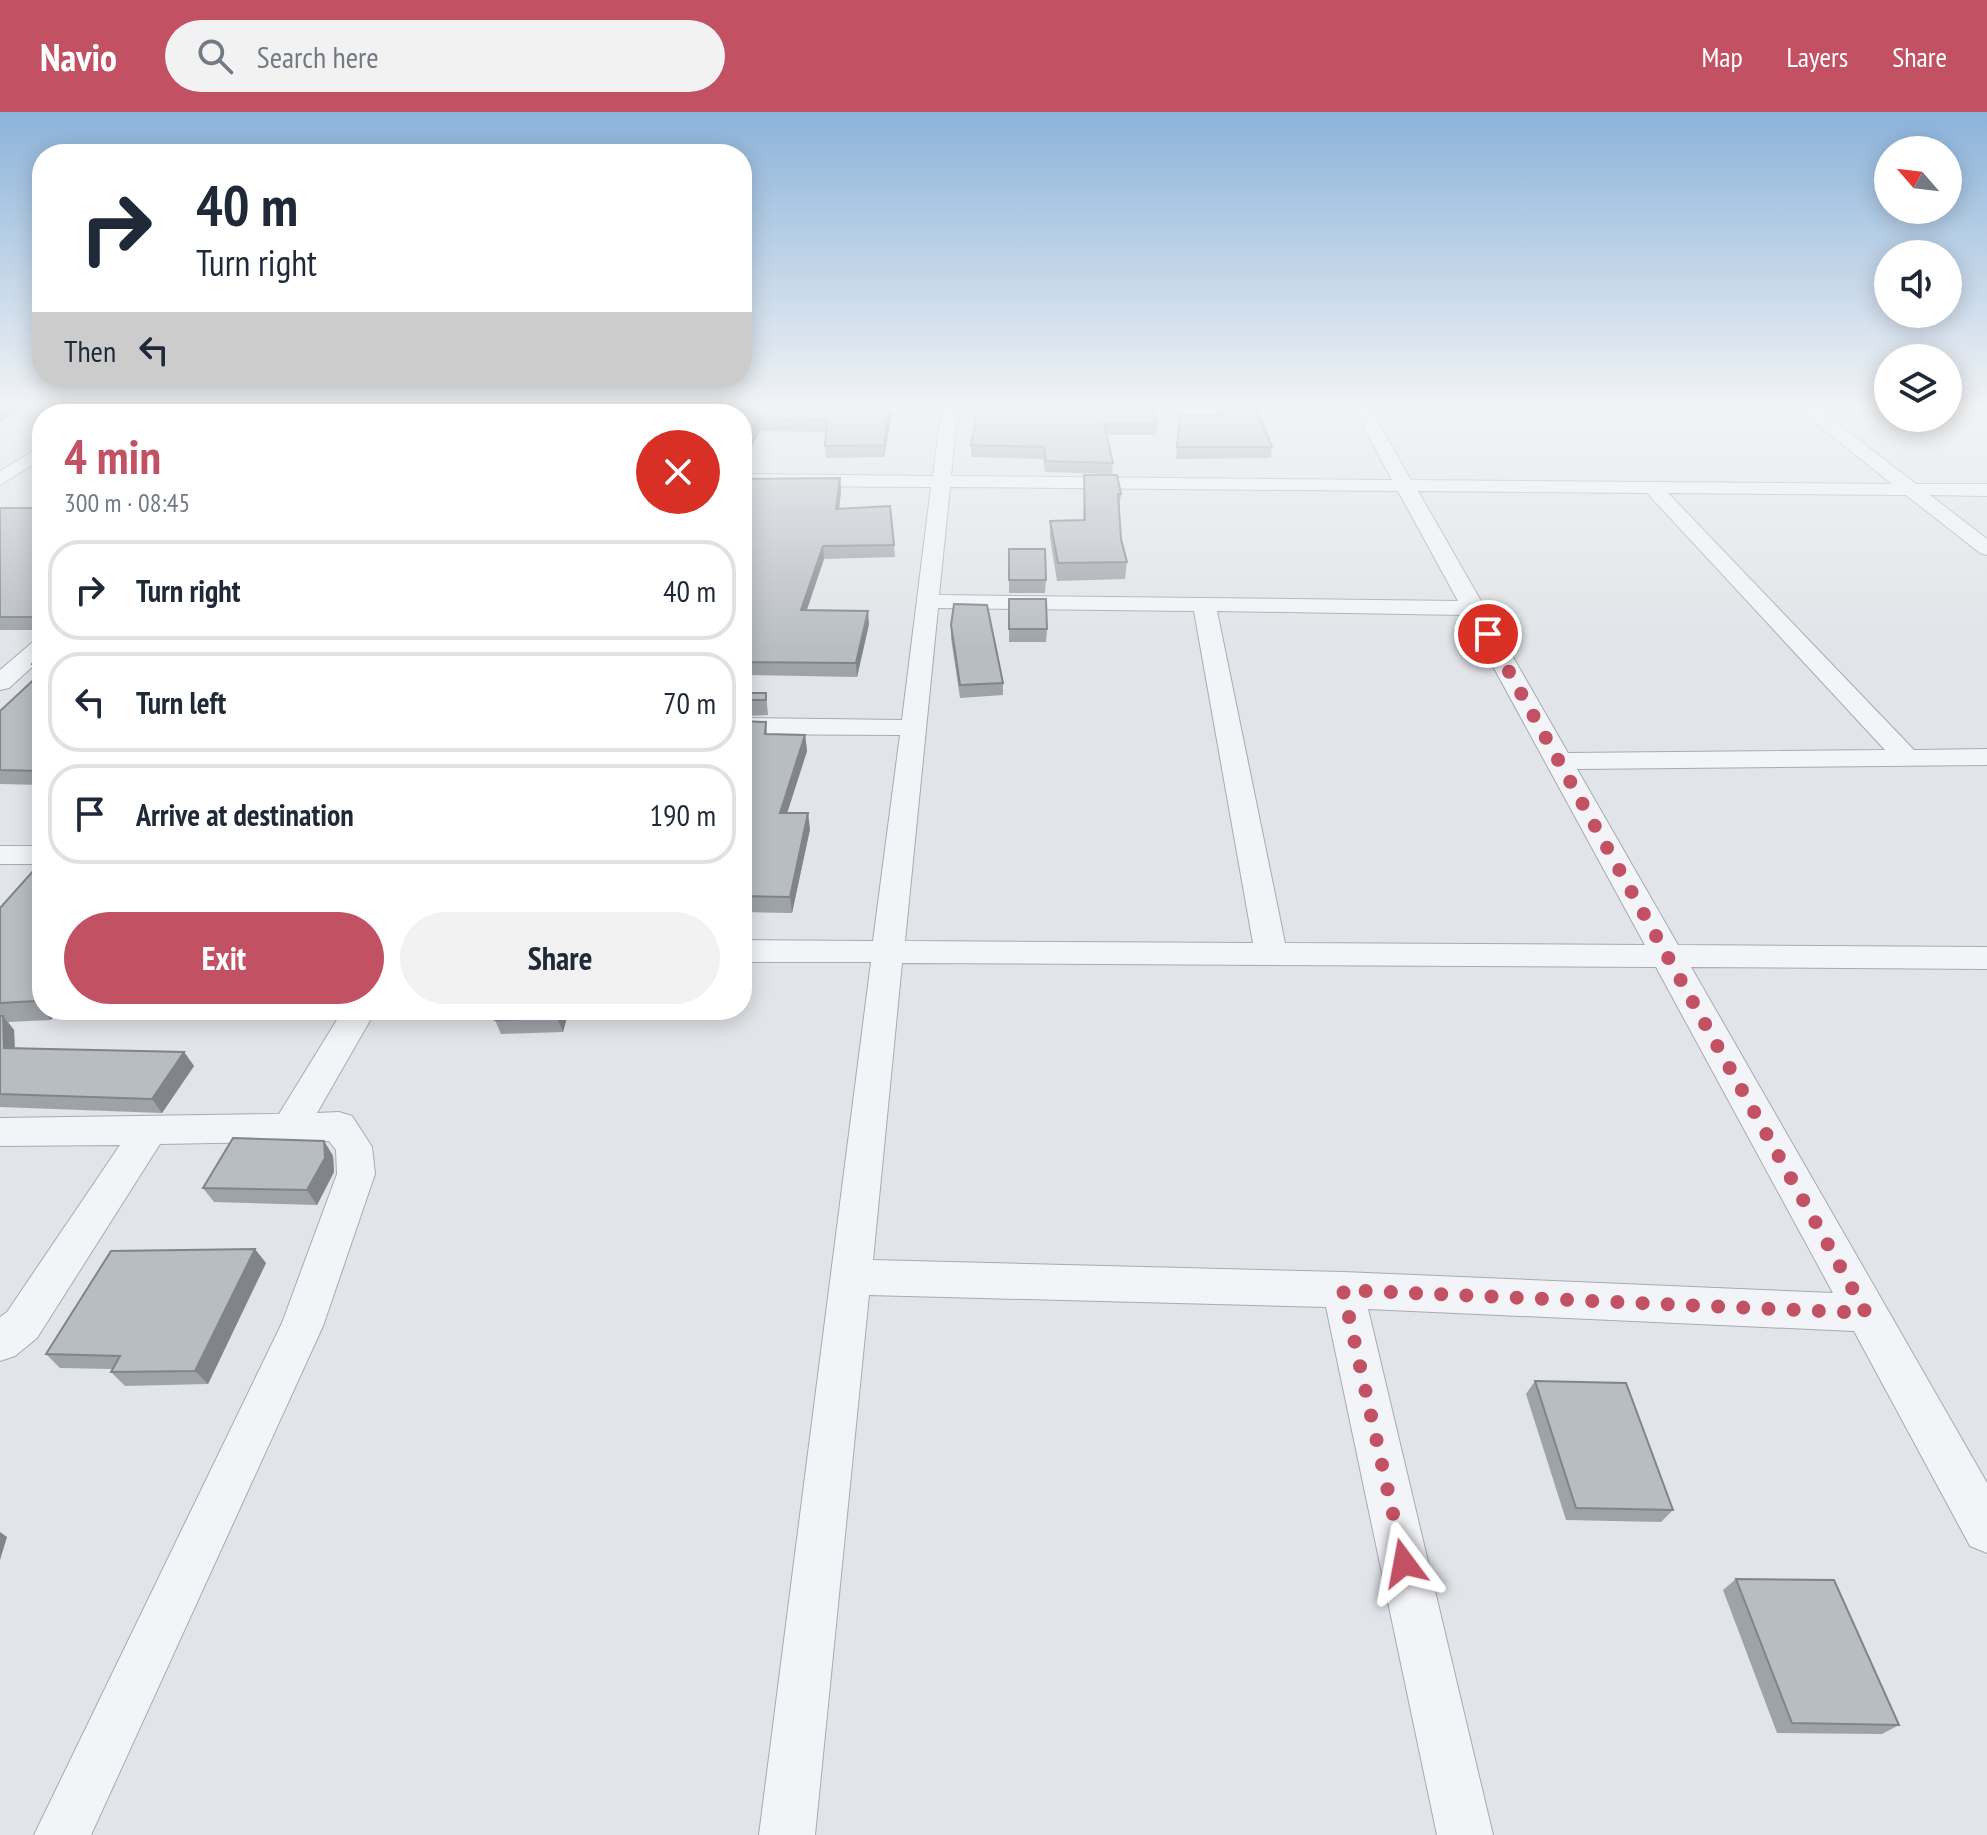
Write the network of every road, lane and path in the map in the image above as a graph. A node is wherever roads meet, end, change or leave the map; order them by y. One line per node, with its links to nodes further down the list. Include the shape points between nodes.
1 (941, 487): 9 (street)
2 (1406, 487): 11 (street)
3 (1579, 487): 5 (street)
4 (1909, 487): 6 (street)
5 (1653, 488): 6 (street); 16 (street)
6 (1912, 490): 7 (street); 8 (street)
7 (1987, 490)
8 (1987, 549)
9 (928, 601): 10 (street); 15 (street)
10 (1204, 603): 11 (street); 23 (street)
11 (1473, 608): 18 (street)
12 (32, 655): 13 (street)
13 (0, 683)
14 (752, 726): 15 (street)
15 (914, 728): 22 (street)
16 (1906, 757): 17 (street); 18 (street)
17 (1987, 757)
18 (1559, 761): 24 (street)
19 (0, 855): 20 (street)
20 (32, 855)
21 (752, 951): 22 (street)
22 (888, 952): 23 (street); 30 (street)
23 (1271, 954): 24 (street)
24 (1667, 956): 25 (street); 32 (street)
25 (1987, 958)
26 (354, 1020): 27 (street)
27 (289, 1128): 28 (street); 35 (street, via 339,1126 354,1147 356,1174 302,1326)
28 (150, 1130): 29 (street); 33 (street, via 22,1325)
29 (0, 1132)
30 (851, 1277): 31 (street); 36 (street)
31 (1343, 1290): 32 (street); 37 (street)
32 (1866, 1313): 34 (street)
33 (0, 1342)
34 (1987, 1529)
35 (62, 1835)
36 (787, 1835)
37 (1465, 1835)

